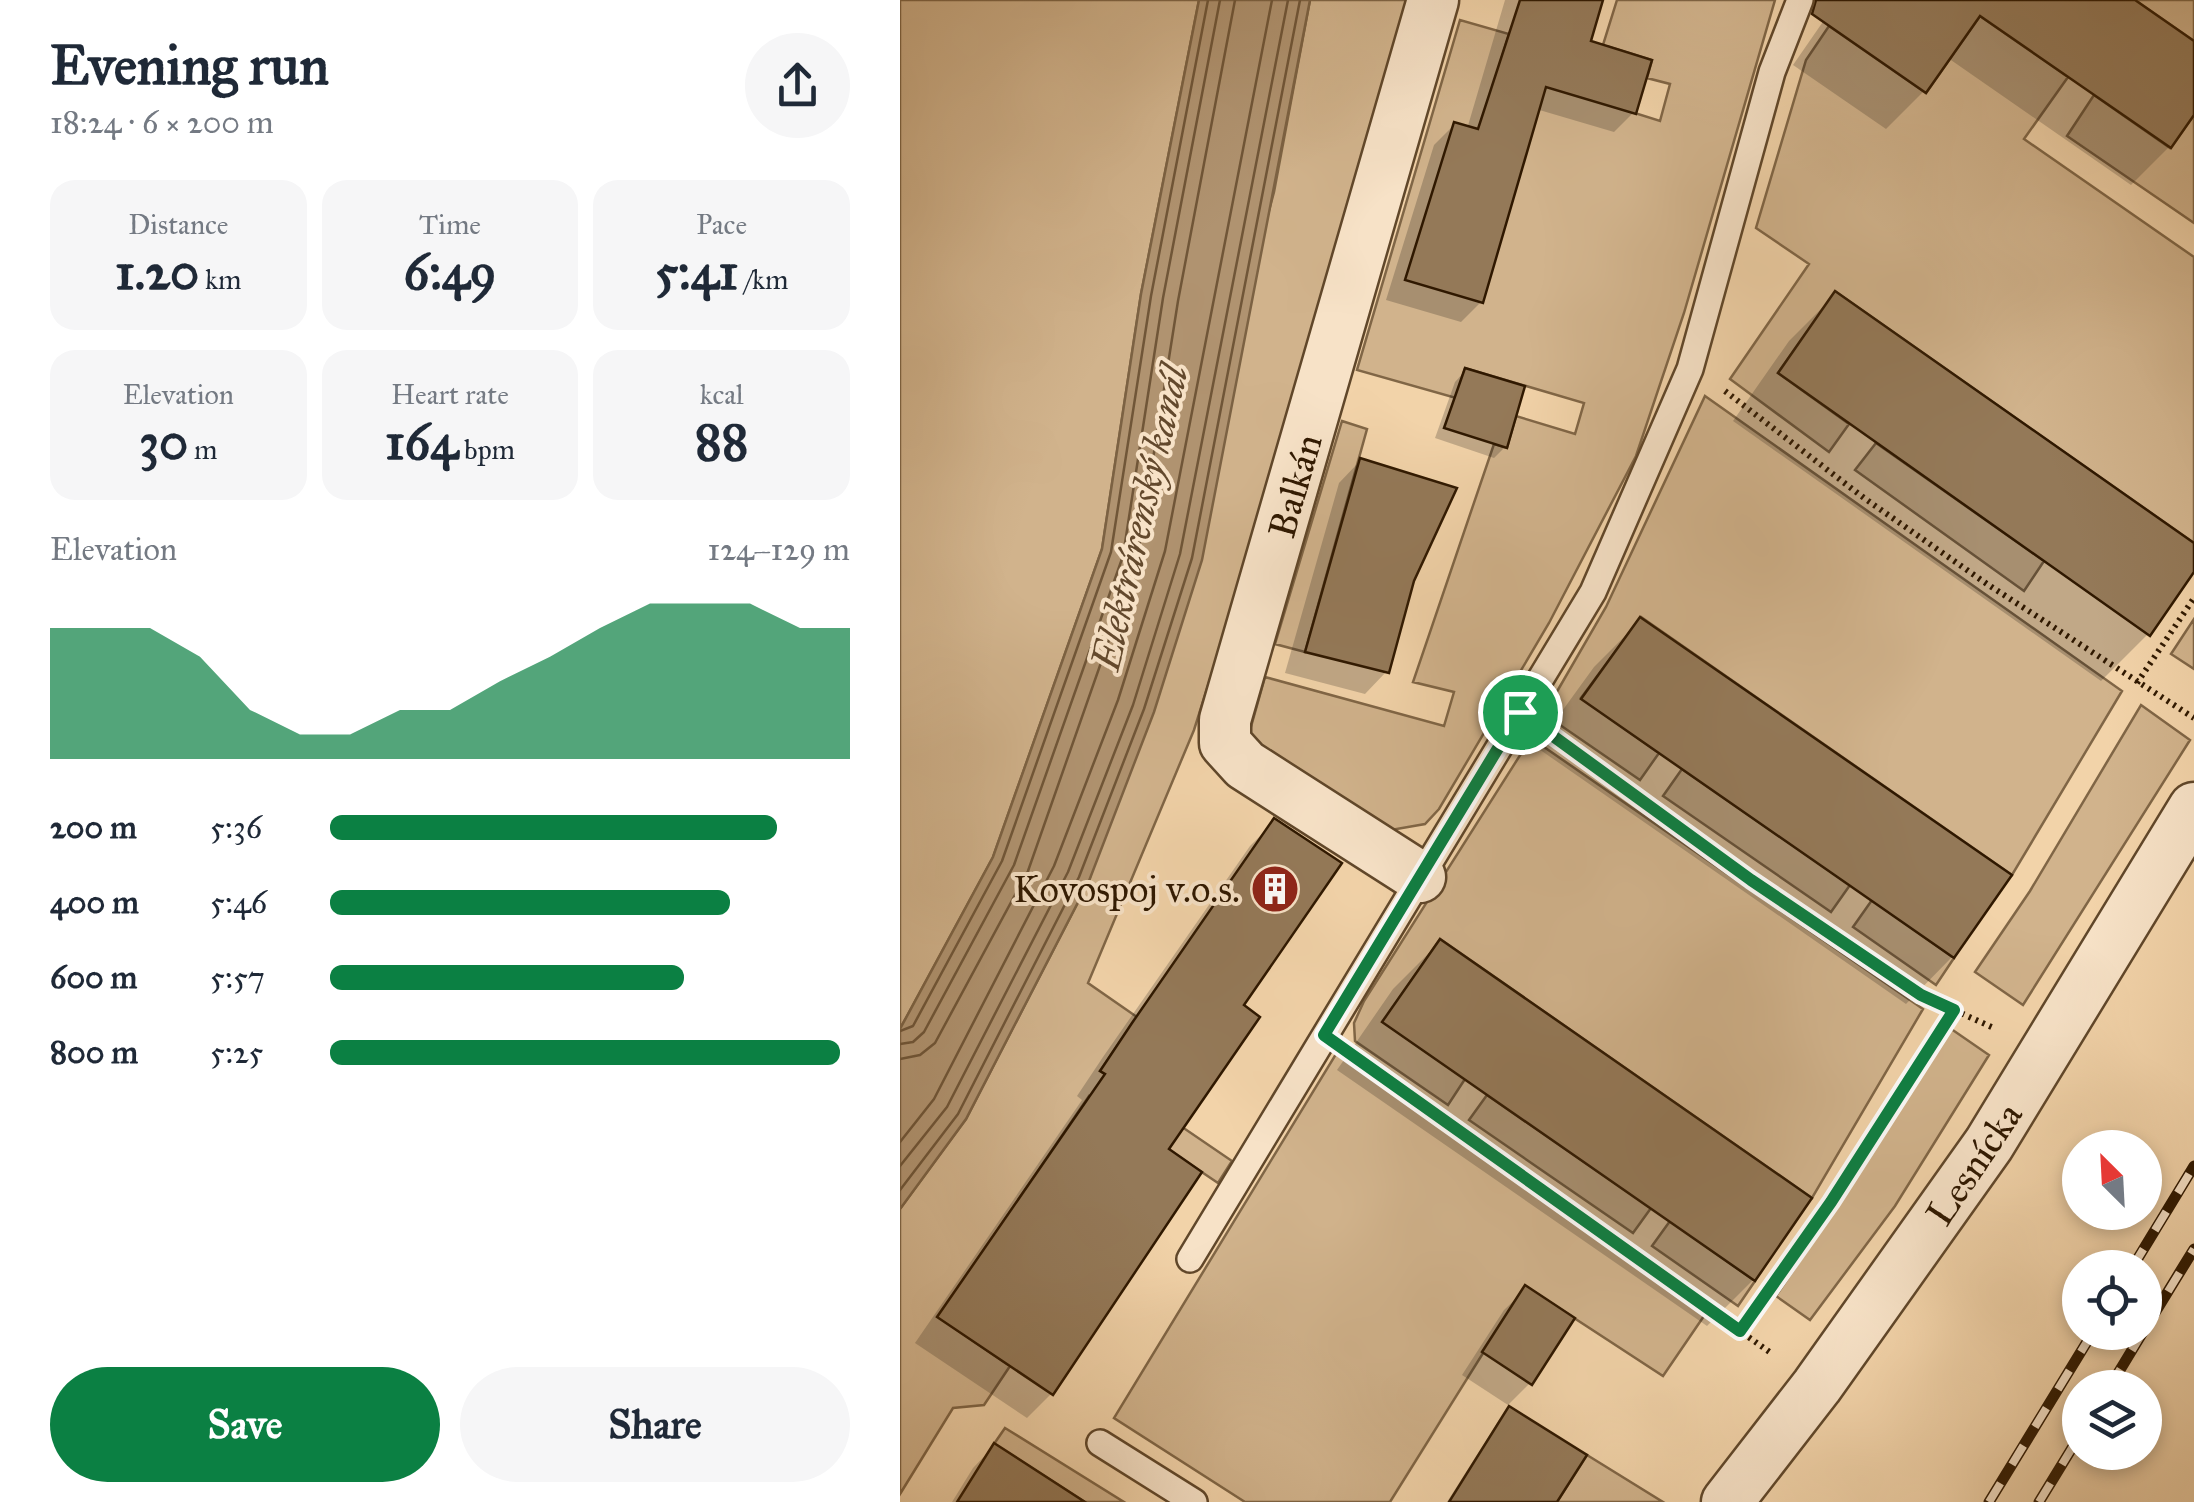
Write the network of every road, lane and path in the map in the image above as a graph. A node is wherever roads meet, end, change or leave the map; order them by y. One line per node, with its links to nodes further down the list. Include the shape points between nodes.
1 (1434, 0): 9 (street, Balkán, via 1224,720 1225,742 1245,765)
2 (1800, 0): 3 (lane, via 1772,72)
3 (1690, 369): 5 (path, via 1956,563); 6 (lane, via 1593,592)
4 (2194, 598): 5 (path)
5 (2137, 683): 7 (path)
6 (1520, 712): 9 (lane); 10 (path, via 1766,890 1921,995)
7 (2194, 718)
8 (2194, 808): 12 (street, Lesnícka)
9 (1420, 877): 11 (lane)
10 (1954, 1010): 12 (path); 14 (path)
11 (1324, 1035): 13 (lane); 14 (path)
12 (2048, 1053): 15 (street, Lesnícka)
13 (1190, 1259)
14 (1740, 1331): 15 (path)
15 (1817, 1386): 18 (street, Lesnícka)
16 (1100, 1443): 17 (lane)
17 (1194, 1502)
18 (1727, 1502)

